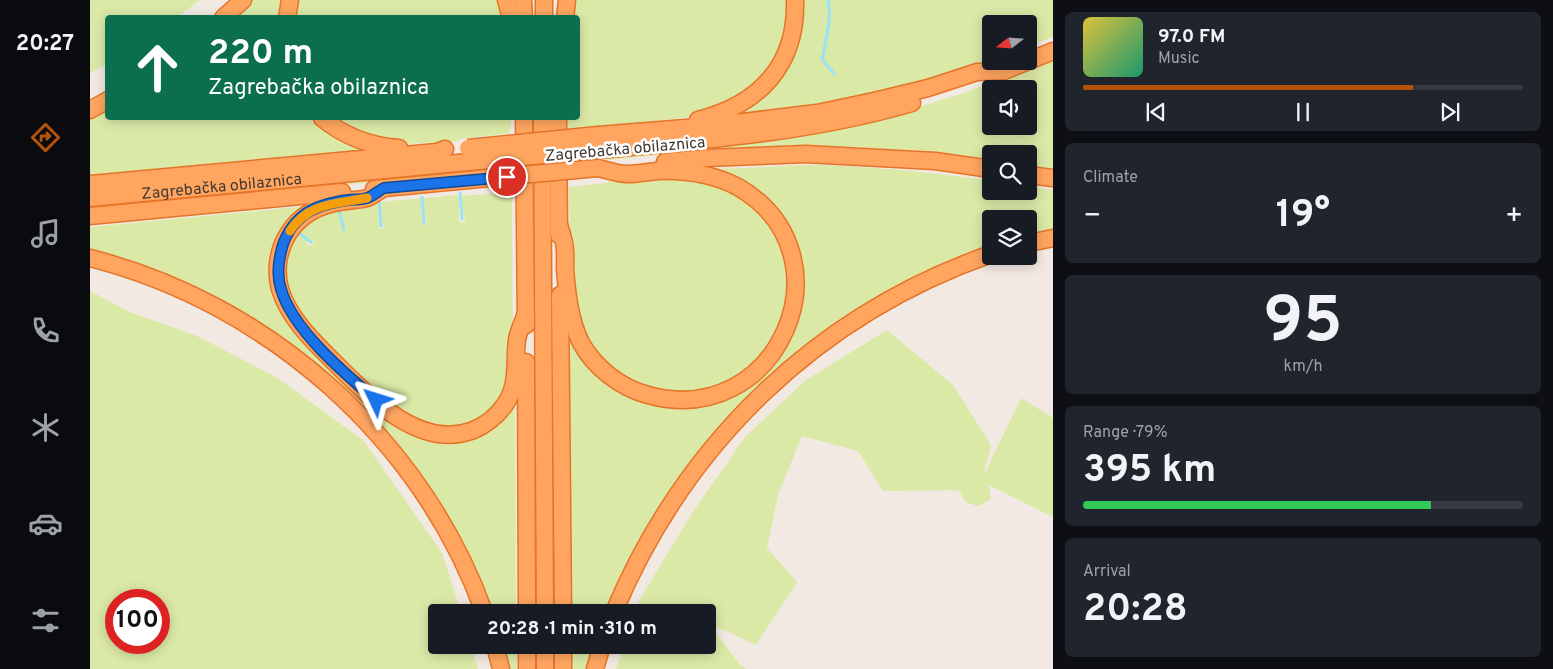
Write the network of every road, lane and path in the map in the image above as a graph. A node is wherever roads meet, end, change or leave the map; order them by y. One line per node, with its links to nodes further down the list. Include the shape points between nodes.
1 (243, 0): 9 (highway)
2 (290, 0): 10 (highway)
3 (506, 0): 11 (highway)
4 (523, 0): 12 (highway)
5 (544, 0): 13 (highway)
6 (560, 0): 14 (highway)
7 (567, 0): 15 (highway)
8 (795, 0): 24 (highway, via 792,35 782,60 756,94 727,111 660,126)
9 (226, 15)
10 (288, 15)
11 (510, 15)
12 (524, 15)
13 (544, 15)
14 (559, 15)
15 (565, 15)
16 (1053, 52): 17 (highway, Zagrebačka obilaznica)
17 (1004, 71): 24 (highway, via 977,72 928,88 817,112); 25 (highway, Zagrebačka obilaznica, via 875,114 798,129 723,138)
18 (105, 102): 19 (highway)
19 (90, 110)
20 (325, 120): 26 (highway, via 349,137 372,144)
21 (542, 120): 44 (highway)
22 (558, 120): 36 (highway)
23 (524, 126): 41 (highway)
24 (651, 132): 25 (highway)
25 (598, 143): 27 (highway, Zagrebačka obilaznica, bridge)
26 (445, 149): 27 (highway); 32 (highway)
27 (468, 155): 34 (highway, Zagrebačka obilaznica)
28 (598, 168): 29 (highway, Zagrebačka obilaznica, via 706,158 806,154 934,161); 33 (highway, Zagrebačka obilaznica, bridge); 36 (highway, via 626,174 672,171 708,176 728,182 763,206 786,240 795,279 793,309 777,348 746,379 706,397 673,400 629,388 597,364 577,334)
29 (982, 168)
30 (1037, 176): 31 (highway)
31 (1053, 178)
32 (90, 184)
33 (384, 188): 35 (highway, Zagrebačka obilaznica); 41 (highway, via 366,198 329,203 305,215 292,227 282,246 279,261 280,288 291,313 360,387 394,415 421,430 446,435 475,430 494,417 511,394 517,338)
34 (90, 198)
35 (90, 216)
36 (559, 225): 45 (highway)
37 (1053, 238): 38 (highway)
38 (1037, 241)
39 (90, 258): 42 (highway, via 134,271 214,305 290,353 325,381 380,436 410,475 457,552)
40 (982, 258): 46 (highway, via 899,295 849,324 804,356 755,399 683,485 648,542)
41 (526, 315): 43 (highway)
42 (481, 604)
43 (527, 604)
44 (545, 604)
45 (563, 604)
46 (617, 604)
47 (497, 654): 52 (highway)
48 (527, 654): 53 (highway)
49 (545, 654): 54 (highway)
50 (563, 654): 55 (highway)
51 (599, 654): 56 (highway)
52 (501, 669)
53 (527, 669)
54 (545, 669)
55 (563, 669)
56 (595, 669)

